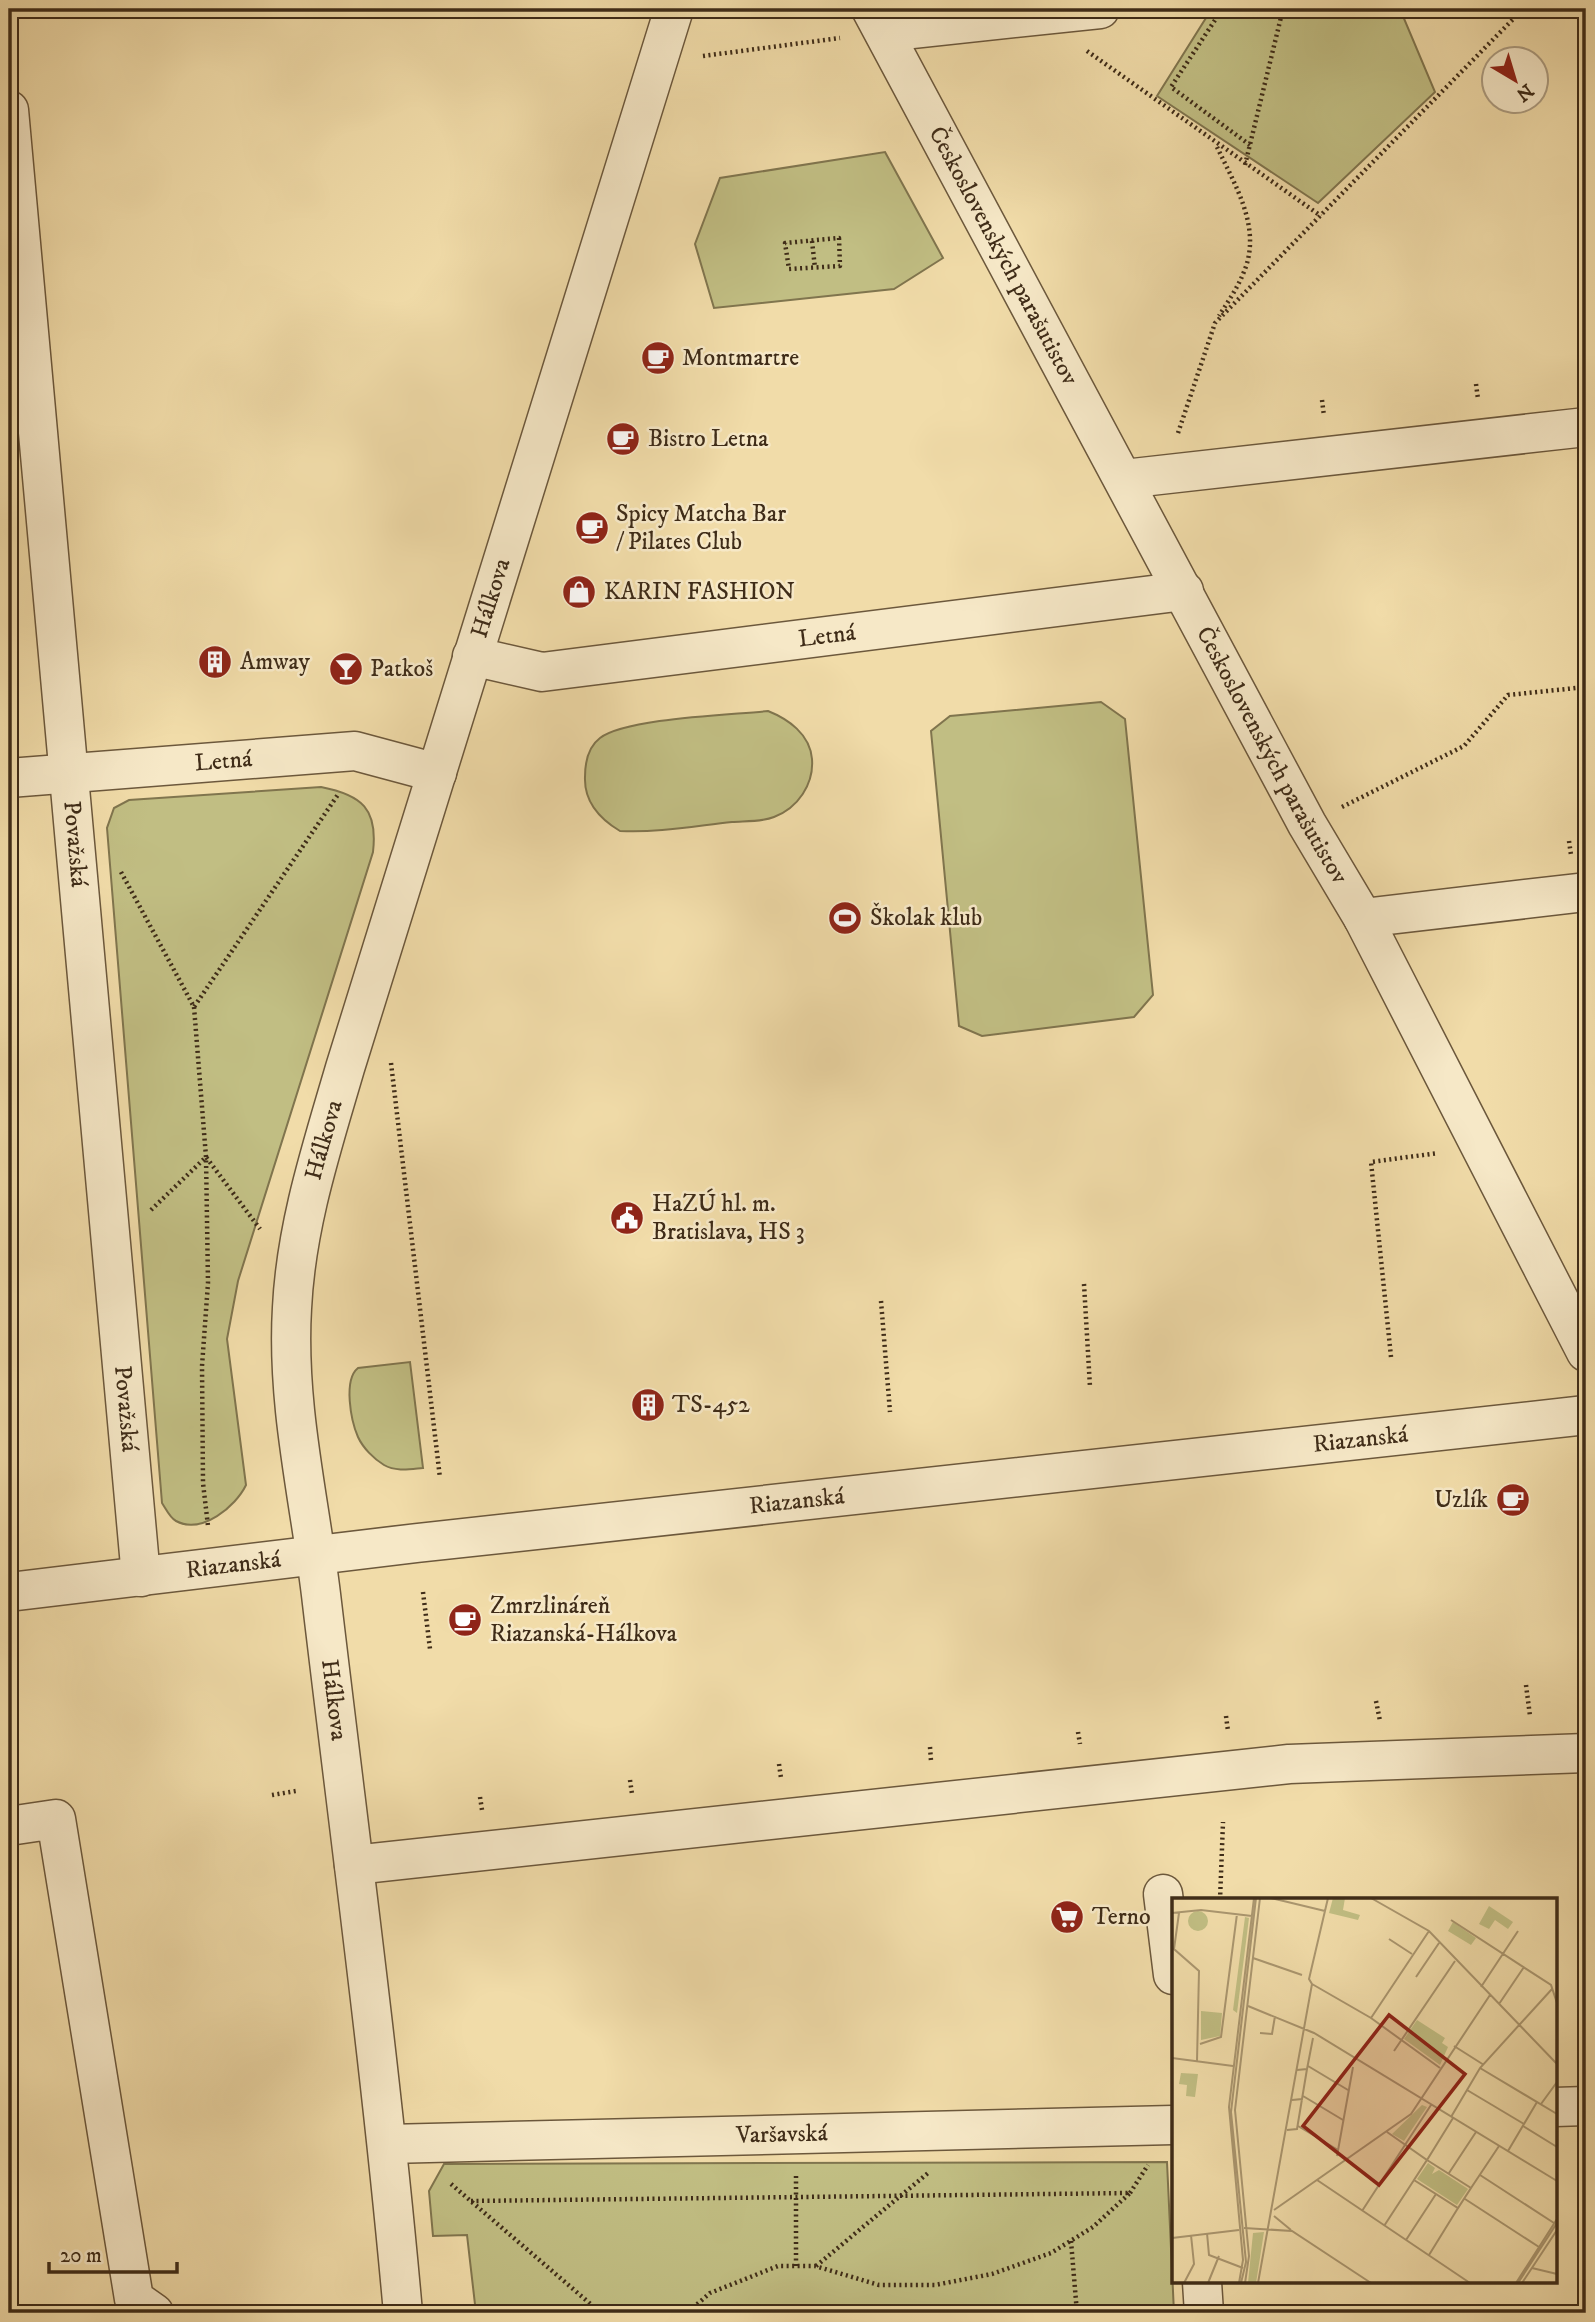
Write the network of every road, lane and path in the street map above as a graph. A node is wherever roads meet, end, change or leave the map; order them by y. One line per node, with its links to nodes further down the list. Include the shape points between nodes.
1 (674, 9): 21 (street, Hálkova)
2 (1100, 9): 6 (street)
3 (1267, 9): 11 (path, via 1219,15 1171,87)
4 (1283, 9): 11 (path)
5 (1523, 9): 13 (path)
6 (1037, 16): 7 (street); 10 (path)
7 (876, 19): 8 (path); 19 (street, Československých parašutistov)
8 (692, 58)
9 (9, 110): 23 (street, Považská)
10 (1216, 145): 12 (path); 16 (path, via 1252,234 1244,273)
11 (1250, 145): 12 (path)
12 (1245, 165): 13 (path)
13 (1321, 216): 16 (path)
14 (812, 241): 15 (path); 15 (path, via 785,243 789,269); 15 (path, via 839,238 840,266)
15 (815, 268)
16 (1215, 323): 18 (path)
17 (1586, 427): 18 (street)
18 (1164, 474): 19 (street)
19 (1124, 478): 20 (street, Československých parašutistov)
20 (1184, 591): 21 (street, Letná, via 542,672); 27 (street, Československých parašutistov)
21 (472, 656): 24 (street, Hálkova)
22 (1586, 687): 27 (path, via 1508,695 1464,746)
23 (70, 772): 24 (street, Letná, via 355,751); 25 (street, Letná); 47 (street, Považská)
24 (437, 773): 46 (street, Hálkova, via 316,1167 297,1251 291,1335 294,1413)
25 (9, 778)
26 (345, 784): 31 (path)
27 (1307, 824): 30 (street, Československých parašutistov)
28 (119, 868): 31 (path)
29 (1586, 892): 30 (street)
30 (1363, 918): 33 (street, Československých parašutistov)
31 (194, 1007): 34 (path)
32 (390, 1056): 44 (path)
33 (1481, 1148): 39 (street, Československých parašutistov); 40 (path, via 1371,1162)
34 (206, 1157): 35 (path); 36 (path); 45 (path, via 208,1283 202,1366)
35 (148, 1212)
36 (263, 1232)
37 (1084, 1284): 41 (path)
38 (881, 1301): 42 (path)
39 (1586, 1352)
40 (1391, 1357)
41 (1090, 1387)
42 (890, 1412)
43 (1586, 1415): 46 (street, Riazanská)
44 (440, 1478)
45 (208, 1528)
46 (316, 1557): 47 (street, Riazanská); 56 (street, Hálkova)
47 (141, 1577): 48 (street, Riazanská)
48 (9, 1592)
49 (423, 1592): 50 (path)
50 (430, 1649)
51 (1586, 1753): 56 (street, via 1289,1764)
52 (296, 1791): 53 (path)
53 (272, 1795)
54 (1223, 1822): 58 (path)
55 (9, 1826): 74 (street, via 56,1819 134,2299)
56 (354, 1865): 65 (street, Hálkova)
57 (1164, 1894): 59 (street)
58 (1220, 1898)
59 (1172, 1966)
60 (1586, 2106): 61 (street)
61 (1556, 2107)
62 (1172, 2125): 63 (street, Varšavská)
63 (940, 2131): 64 (street, Varšavská); 67 (path, via 941,2162)
64 (794, 2134): 65 (street, Varšavská); 68 (path)
65 (388, 2144): 75 (street, Hálkova)
66 (443, 2177): 69 (path)
67 (901, 2197): 68 (path); 70 (path, via 1130,2193); 72 (path)
68 (797, 2198): 69 (path); 71 (path)
69 (471, 2200): 76 (path)
70 (1071, 2241): 72 (path, via 992,2274 948,2283 878,2285); 78 (path)
71 (796, 2266): 72 (path); 77 (path, via 778,2266 710,2292)
72 (815, 2266)
73 (1202, 2284): 79 (street)
74 (154, 2313)
75 (403, 2313)
76 (601, 2313)
77 (688, 2313)
78 (1077, 2313)
79 (1204, 2313)

